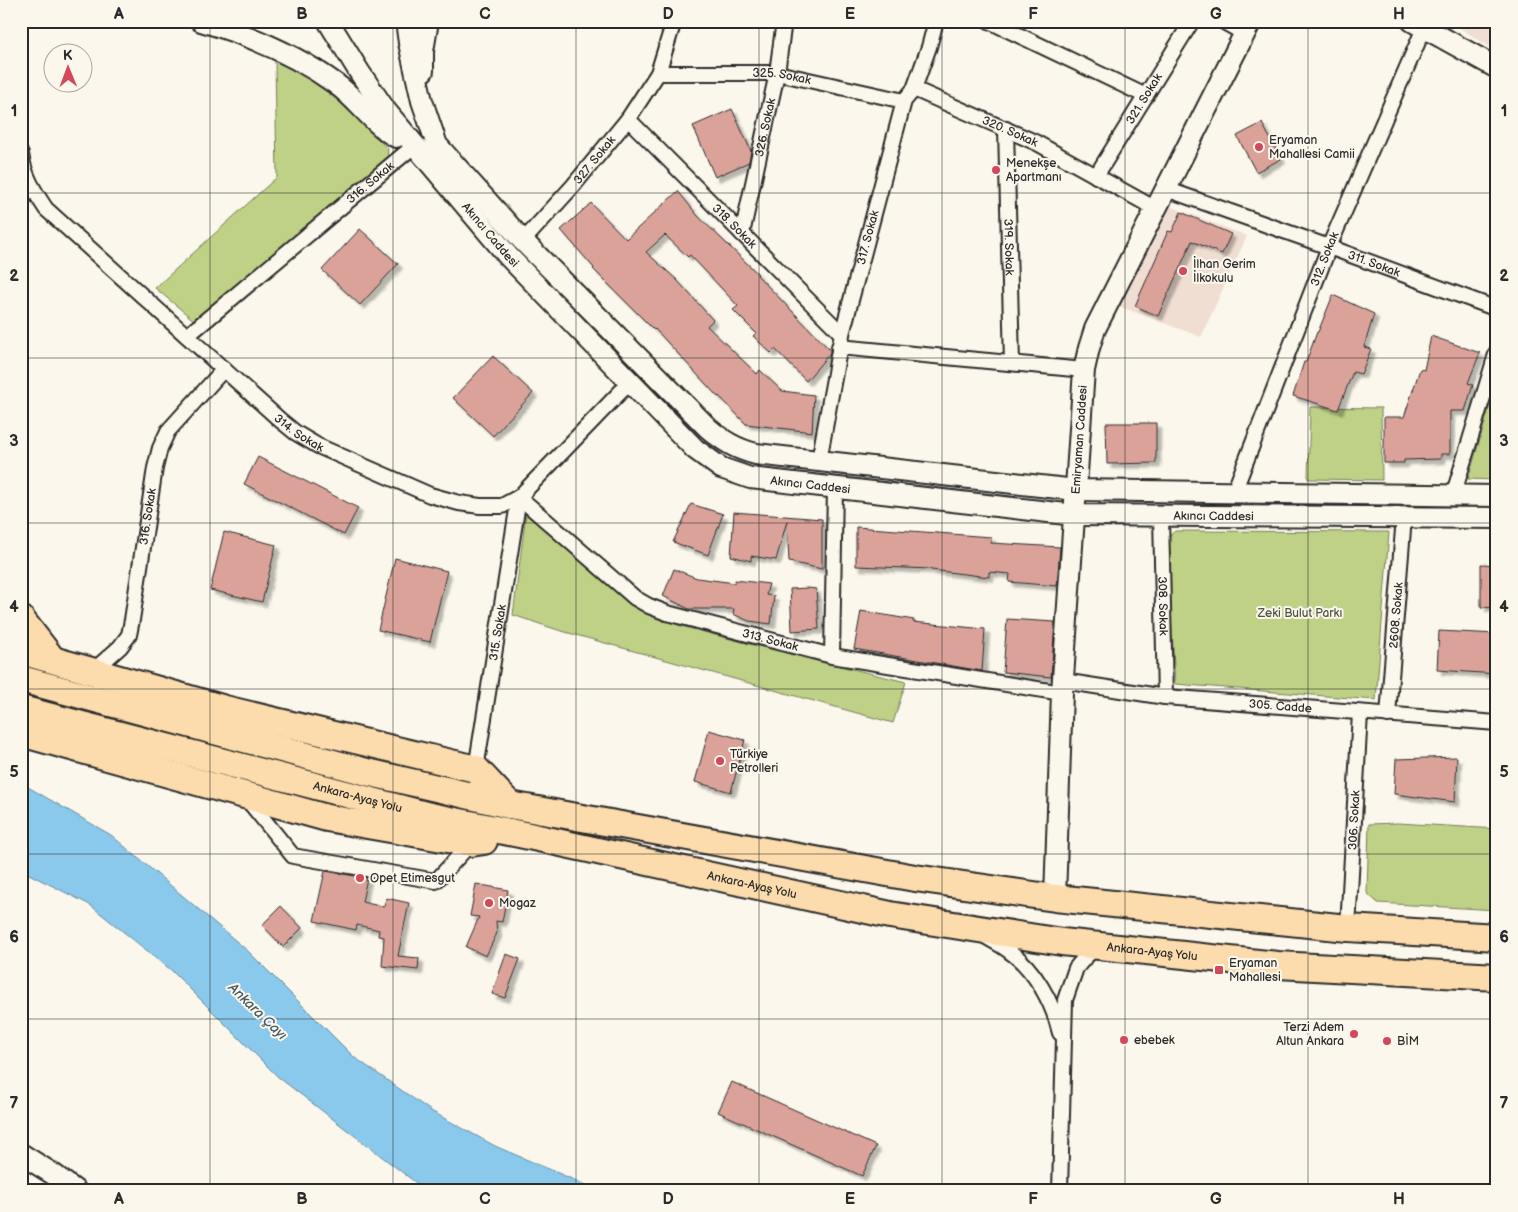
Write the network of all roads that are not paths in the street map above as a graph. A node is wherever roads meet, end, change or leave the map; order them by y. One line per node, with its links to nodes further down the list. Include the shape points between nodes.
1 (201, 21): 22 (street, via 264,43 302,62 337,84 388,133)
2 (328, 21): 22 (street, Akıncı Caddesi, via 386,111)
3 (406, 21): 18 (street, Akıncı Caddesi)
4 (428, 21): 18 (street, via 423,50)
5 (674, 21): 14 (street, 327. Sokak)
6 (784, 21): 15 (street, 326. Sokak)
7 (936, 21): 16 (street, 317. Sokak)
8 (989, 21): 17 (street)
9 (1192, 21): 17 (street, 321. Sokak)
10 (1222, 21): 12 (street)
11 (1418, 25): 13 (street); 29 (street, 312. Sokak)
12 (1248, 28): 25 (street, Emiryaman Caddesi)
13 (1497, 68)
14 (658, 73): 15 (street, 325. Sokak); 20 (street, 327. Sokak)
15 (777, 73): 19 (street, 325. Sokak); 27 (street, 326. Sokak)
16 (914, 89): 19 (street, 317. Sokak); 21 (street, 320. Sokak)
17 (1146, 96): 24 (street, 321. Sokak)
18 (422, 101): 28 (street, Akıncı Caddesi, via 437,145)
19 (904, 101): 33 (street, 317. Sokak)
20 (628, 119): 27 (street, 318. Sokak); 28 (street, 327. Sokak)
21 (1006, 129): 24 (street, 320. Sokak); 35 (street, 319. Sokak)
22 (413, 142): 30 (street, Akıncı Caddesi); 32 (street, 316. Sokak)
23 (21, 154): 32 (street, 314. Sokak, via 32,188 46,209)
24 (1096, 176): 26 (street, 320. Sokak)
25 (1166, 189): 26 (street, Emiryaman Caddesi); 29 (street, 311. Sokak)
26 (1156, 210): 37 (street, Emiryaman Caddesi, via 1095,328)
27 (742, 234): 33 (street, 318. Sokak)
28 (523, 240): 30 (street); 39 (street, Akıncı Caddesi, via 718,437 729,445 756,454)
29 (1329, 247): 31 (street, 311. Sokak); 42 (street, 312. Sokak)
30 (508, 256): 38 (street, Akıncı Caddesi)
31 (1497, 309)
32 (187, 336): 36 (street, 314. Sokak)
33 (841, 341): 35 (street); 39 (street, 317. Sokak)
34 (1497, 351): 44 (street)
35 (1012, 363): 37 (street)
36 (224, 369): 46 (street, 314. Sokak, via 296,433 318,446 430,494 459,503 502,506); 55 (street, 316. Sokak, via 168,431 160,448 129,635)
37 (1084, 370): 41 (street, Emiryaman Caddesi)
38 (630, 382): 40 (street, Akıncı Caddesi, via 695,449 721,468 750,478); 46 (street, 314. Sokak)
39 (819, 461): 41 (street, Akıncı Caddesi)
40 (835, 488): 47 (street, Akıncı Caddesi); 53 (street)
41 (1076, 490): 42 (street, Akıncı Caddesi); 47 (street, Emiryaman Caddesi)
42 (1234, 492): 43 (street, Akıncı Caddesi)
43 (1405, 495): 44 (street, Akıncı Caddesi); 49 (street)
44 (1453, 496): 45 (street, Akıncı Caddesi)
45 (1497, 496)
46 (519, 497): 53 (street, 313. Sokak, via 635,598 650,606); 64 (street, 315. Sokak)
47 (1075, 515): 48 (street, Akıncı Caddesi); 57 (street, Emiryaman Caddesi)
48 (1161, 516): 49 (street, Akıncı Caddesi); 58 (street, 308. Sokak)
49 (1404, 517): 50 (street, Akıncı Caddesi); 61 (street, 2608. Sokak)
50 (1497, 518)
51 (21, 619): 54 (highway)
52 (21, 651): 54 (highway)
53 (832, 656): 57 (street, 313. Sokak)
54 (52, 659): 55 (highway)
55 (93, 671): 64 (highway, via 225,709)
56 (21, 679): 66 (highway, via 367,772)
57 (1063, 687): 58 (street, 305. Cadde); 69 (street, Emiryaman Caddesi)
58 (1165, 696): 60 (street, 305. Cadde)
59 (21, 709): 67 (highway, Ankara-Ayaş Yolu, via 430,816)
60 (1360, 713): 61 (street, 305. Cadde); 71 (street, 306. Sokak)
61 (1388, 715): 62 (street, 305. Cadde)
62 (1497, 723)
63 (21, 733): 65 (highway)
64 (476, 769): 66 (highway)
65 (245, 796): 68 (highway, via 327,818); 68 (street, via 293,856 436,881)
66 (510, 804): 69 (highway, via 915,878)
67 (528, 836): 68 (highway); 70 (highway, Ankara-Ayaş Yolu, via 890,915)
68 (470, 842)
69 (1055, 898): 71 (highway)
70 (971, 928): 73 (highway, Ankara-Ayaş Yolu); 75 (street, via 1010,951 1027,967 1056,1018)
71 (1348, 928): 72 (highway)
72 (1497, 937)
73 (1100, 946): 74 (highway, Ankara-Ayaş Yolu, via 1287,966); 75 (street, via 1078,966 1070,985 1065,1000)
74 (1497, 977)
75 (1063, 1046): 78 (street)
76 (21, 1154): 77 (street)
77 (76, 1191)
78 (1060, 1191)

